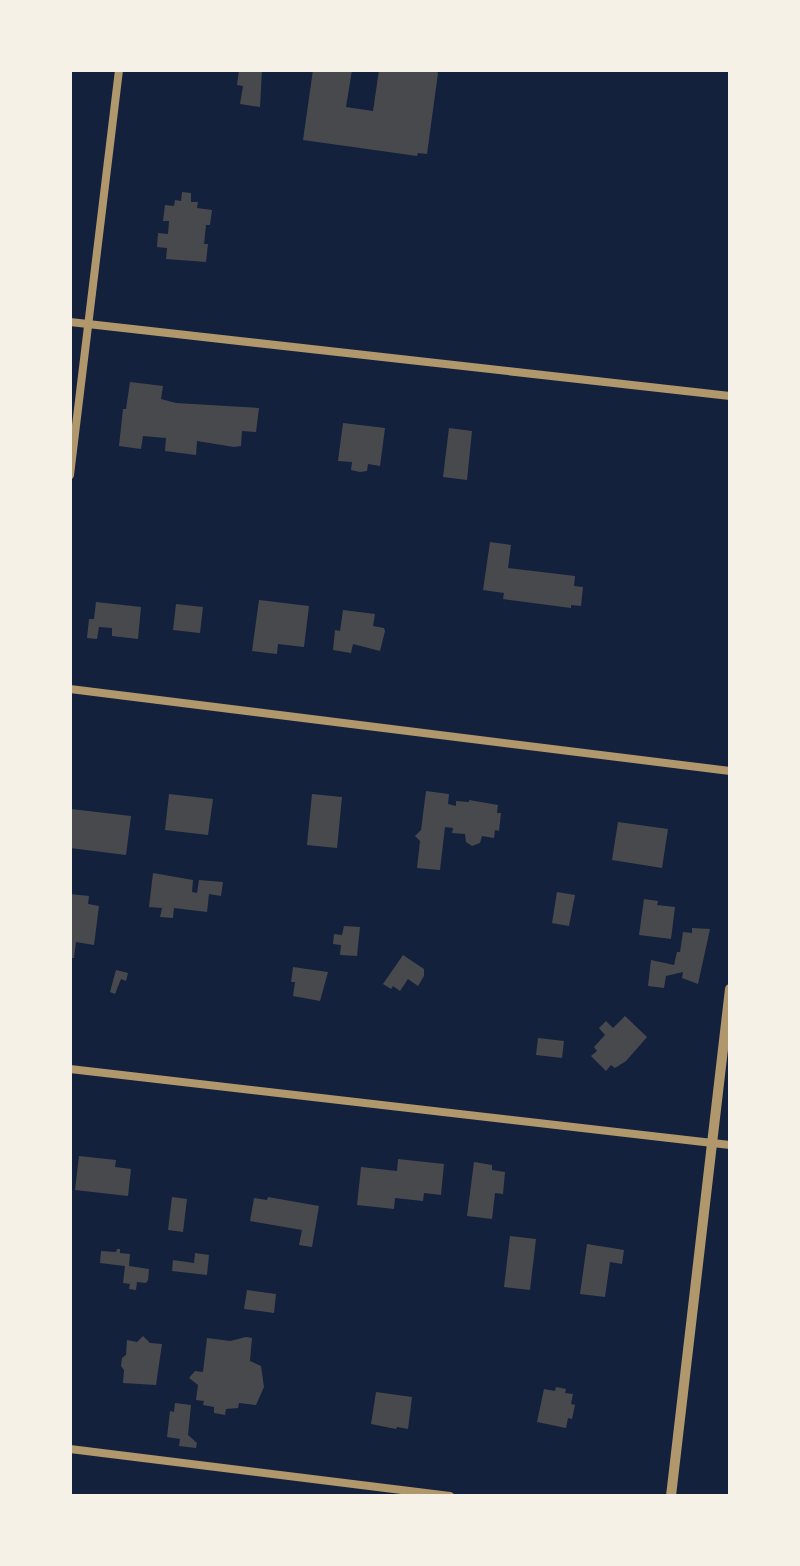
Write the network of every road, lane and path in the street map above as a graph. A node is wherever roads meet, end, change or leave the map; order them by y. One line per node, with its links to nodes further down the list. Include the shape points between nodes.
1 (119, 70): 3 (street)
2 (70, 322): 3 (street)
3 (88, 324): 4 (street); 5 (street)
4 (730, 396)
5 (70, 475)
6 (70, 689): 7 (street)
7 (730, 771)
8 (730, 989): 10 (street)
9 (70, 1069): 10 (street)
10 (713, 1142): 11 (street); 14 (street)
11 (730, 1145)
12 (70, 1449): 13 (street)
13 (450, 1496)
14 (671, 1496)

